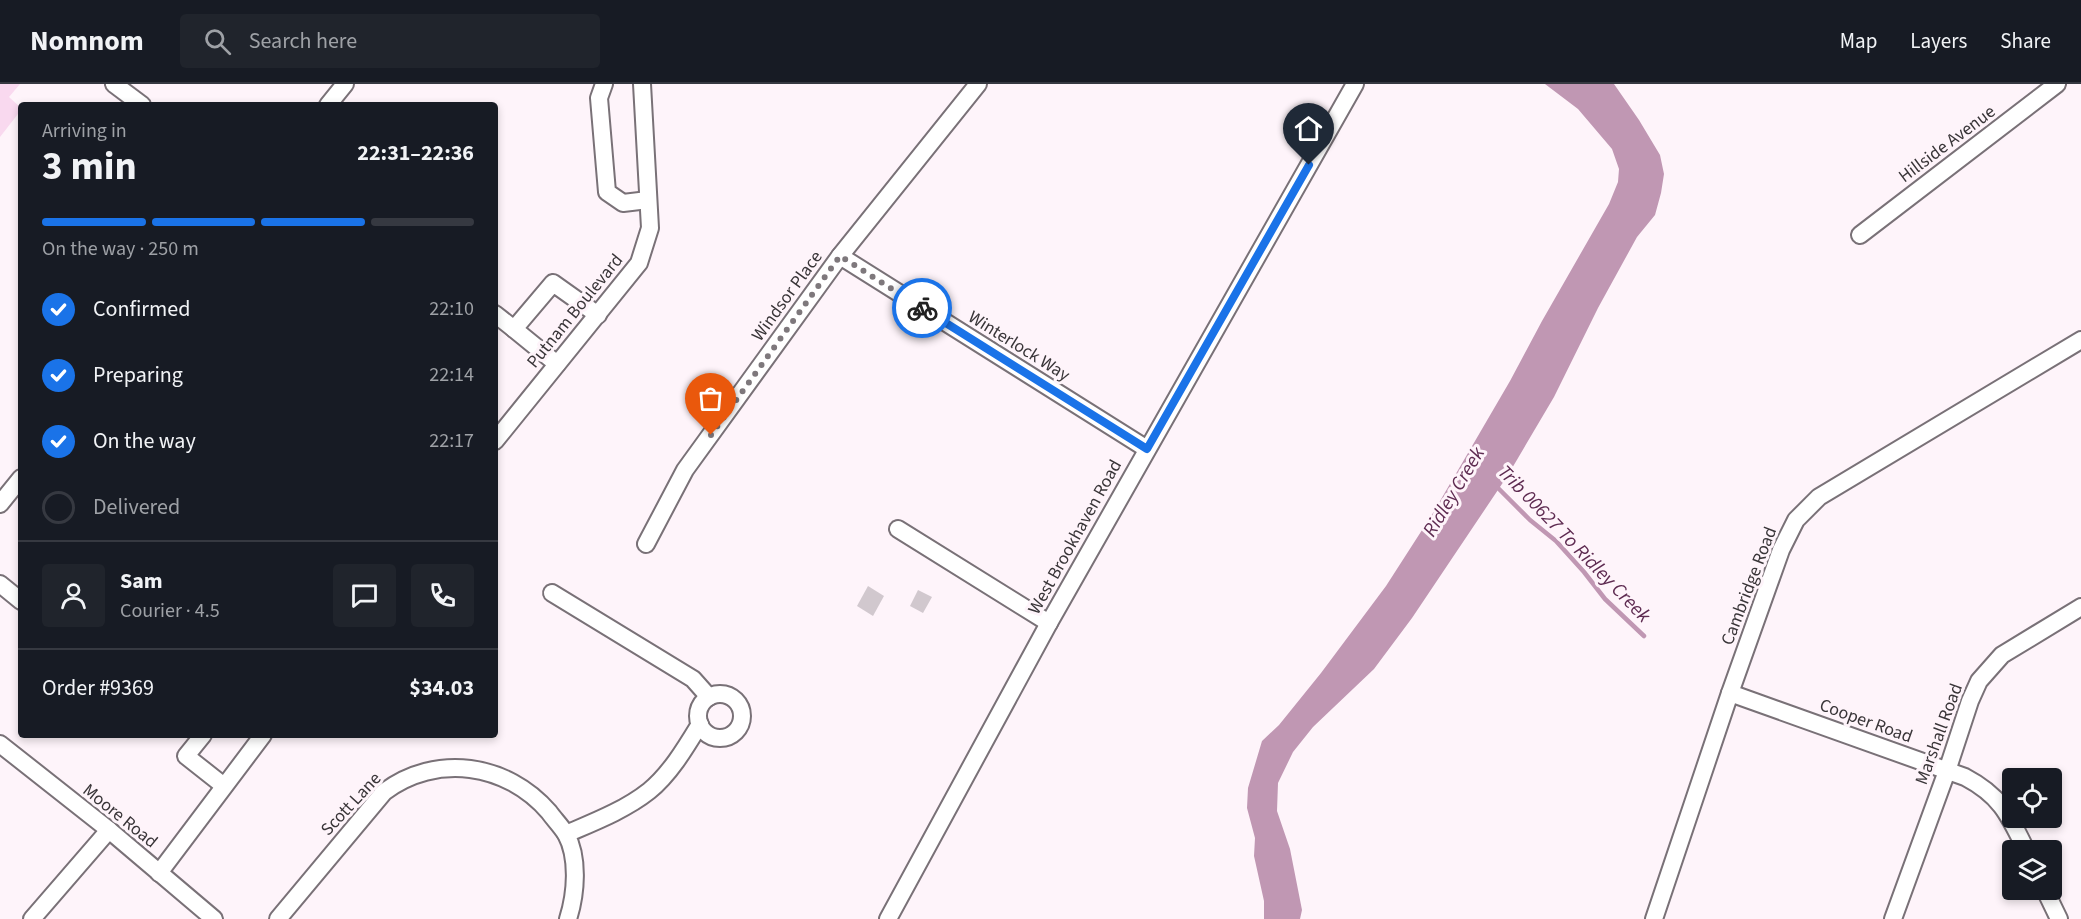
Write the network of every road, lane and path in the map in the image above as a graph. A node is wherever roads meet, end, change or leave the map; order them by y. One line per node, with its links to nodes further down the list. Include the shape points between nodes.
1 (114, 84): 8 (street)
2 (345, 84): 9 (street)
3 (604, 84): 10 (street, via 599,98 607,192 623,203)
4 (642, 84): 10 (street, Putnam Boulevard)
5 (978, 84): 12 (street, Windsor Place)
6 (1355, 84): 19 (street, West Brookhaven Road)
7 (2057, 84): 11 (street, Hillside Avenue)
8 (138, 102)
9 (330, 102)
10 (648, 200): 13 (street, Putnam Boulevard, via 650,228 639,263)
11 (1860, 235)
12 (840, 256): 19 (street, Winterlock Way); 23 (street, Windsor Place, via 685,471)
13 (598, 315): 15 (street, via 553,283); 17 (street, Putnam Boulevard)
14 (498, 316): 15 (street)
15 (514, 329): 17 (street)
16 (2081, 340): 29 (street, Cambridge Road, via 1819,497 1806,509 1781,550)
17 (557, 364): 18 (street, Putnam Boulevard)
18 (498, 437)
19 (1147, 449): 28 (street, West Brookhaven Road)
20 (18, 481): 21 (street)
21 (3, 495)
22 (898, 529): 28 (street)
23 (646, 544)
24 (0, 584): 26 (street)
25 (552, 593): 30 (street, via 693,680)
26 (18, 599)
27 (2081, 607): 35 (street, Marshall Road, via 2002,655 1990,667 1970,701)
28 (1049, 623): 46 (street, West Brookhaven Road)
29 (1730, 693): 35 (street, Cooper Road); 47 (street, Cambridge Road)
30 (709, 697): 31 (street, via 699,709); 31 (street, via 720,694 734,698 741,709 741,723 726,737 711,735)
31 (700, 724): 38 (street, via 650,790 609,816)
32 (201, 738): 36 (street, via 186,756)
33 (261, 738): 36 (street)
34 (0, 744): 37 (street, Moore Road)
35 (1947, 771): 39 (street, Cooper Road, via 1973,781 1992,795 2004,807); 48 (street, Marshall Road)
36 (224, 786): 40 (street)
37 (109, 830): 40 (street, Moore Road); 42 (street)
38 (566, 834): 44 (street, Scott Lane, via 532,795 508,779 468,768 424,772 384,792); 45 (street, via 575,872)
39 (2021, 840)
40 (159, 873): 43 (street, Moore Road)
41 (2050, 900): 49 (street)
42 (33, 919)
43 (214, 919)
44 (278, 919)
45 (568, 919)
46 (888, 919)
47 (1654, 919)
48 (1893, 919)
49 (2059, 919)

